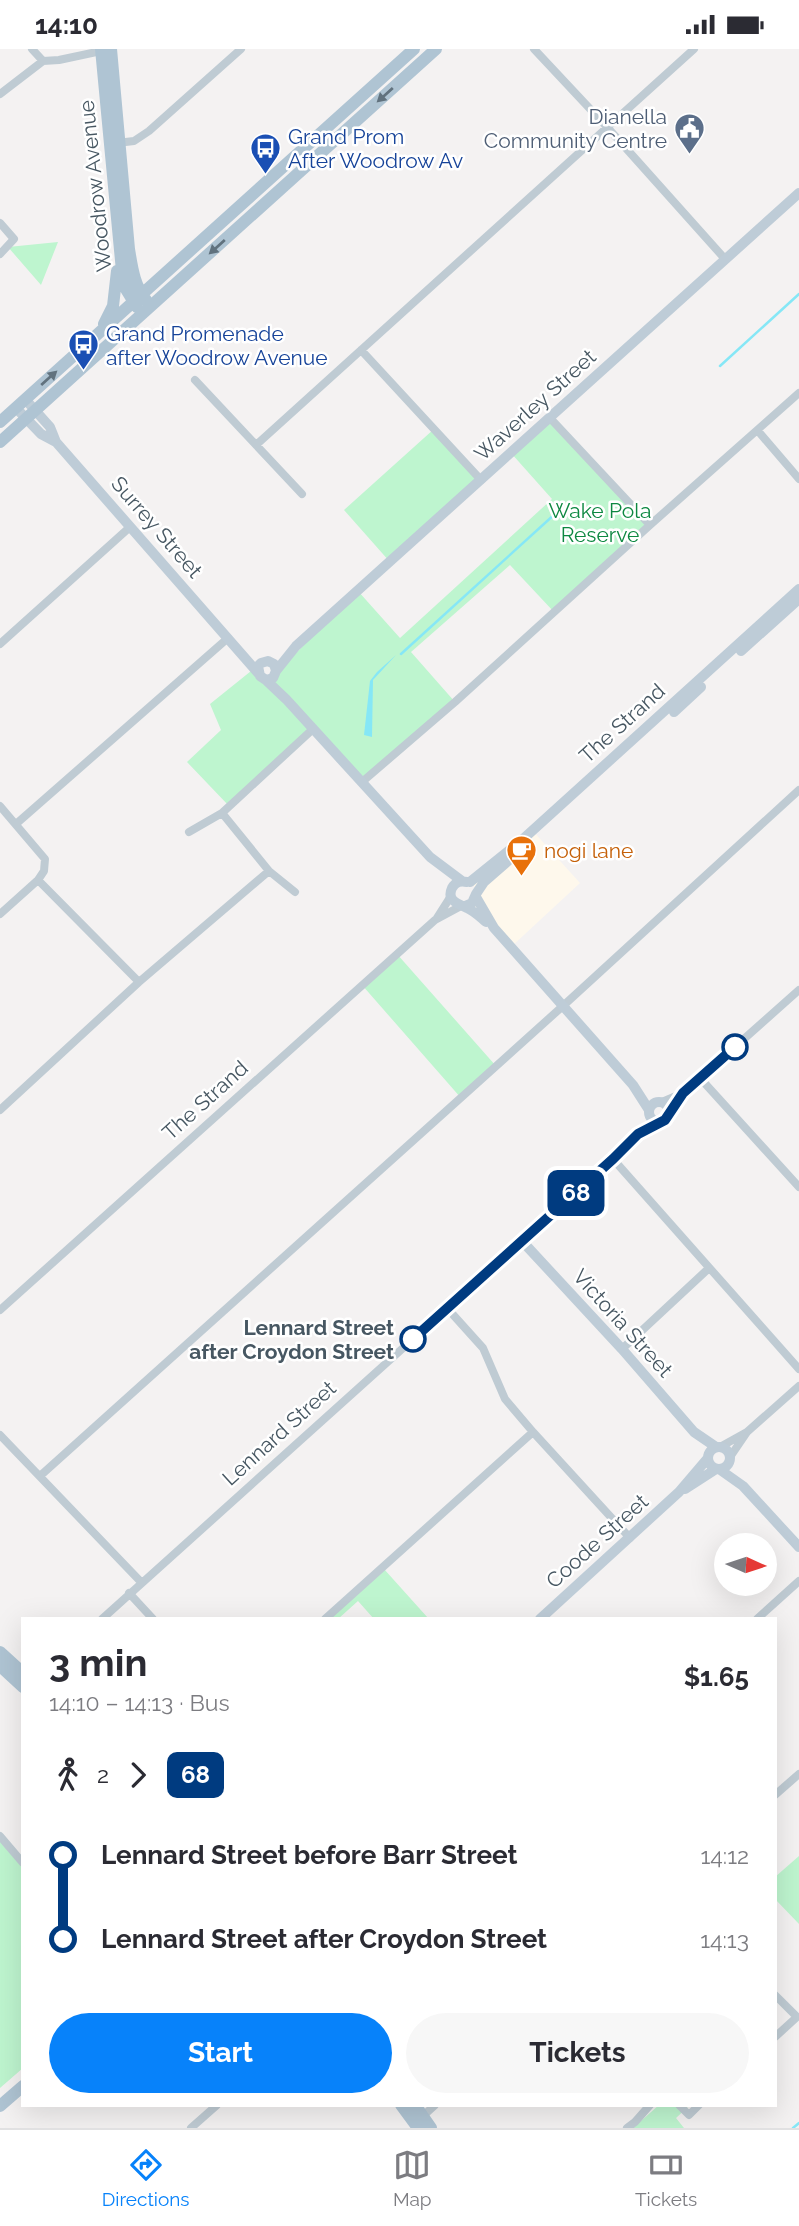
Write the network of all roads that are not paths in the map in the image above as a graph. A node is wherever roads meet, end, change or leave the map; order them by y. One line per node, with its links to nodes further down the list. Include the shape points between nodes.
1 (32, 49): 8 (street)
2 (241, 49): 11 (street, via 142,135)
3 (414, 49): 17 (main road)
4 (436, 49): 19 (main road, one-way to 19)
5 (534, 49): 10 (street)
6 (694, 49): 10 (street)
7 (104, 50): 8 (street); 11 (main road, Woodrow Avenue)
8 (43, 61): 9 (street)
9 (0, 94)
10 (607, 127): 16 (street); 21 (street)
11 (115, 140): 14 (main road, Woodrow Avenue)
12 (799, 193): 16 (street, Waverley Street)
13 (0, 223): 15 (street, via 15,239)
14 (125, 246): 17 (main road, via 141,273); 18 (main road, Woodrow Avenue, via 122,271 126,289); 20 (main road, via 113,306)
15 (0, 254)
16 (725, 259): 26 (street, Waverley Street)
17 (163, 276): 18 (main road)
18 (138, 299): 19 (main road, Woodrow Avenue); 20 (main road)
19 (147, 310): 25 (main road)
20 (98, 333): 24 (main road, one-way to 20)
21 (361, 350): 30 (street); 32 (street)
22 (195, 380): 30 (street)
23 (799, 393): 28 (street)
24 (21, 404): 25 (street, Surrey Street); 27 (main road)
25 (31, 414): 29 (main road); 35 (street, Surrey Street, via 50,427 56,442)
26 (550, 418): 32 (street, Waverley Street); 34 (street)
27 (0, 422)
28 (758, 431): 31 (street); 34 (street)
29 (0, 442)
30 (256, 445): 33 (street)
31 (799, 479)
32 (481, 480): 40 (street, Waverley Street)
33 (302, 494)
34 (650, 525): 44 (street)
35 (130, 527): 38 (street, Surrey Street); 39 (street)
36 (799, 589): 53 (street, The Strand, via 522,840)
37 (799, 599): 56 (street, The Strand, via 488,878)
38 (228, 638): 41 (street, Surrey Street); 42 (street, Surrey Street); 48 (street)
39 (0, 644)
40 (296, 646): 41 (street, Waverley Street); 42 (street, Waverley Street)
41 (266, 661): 42 (street, Surrey Street, via 274,664); 42 (street, via 258,666)
42 (269, 675): 43 (street, Surrey Street)
43 (313, 729): 44 (street, Surrey Street); 47 (street)
44 (362, 782): 50 (street, Surrey Street)
45 (799, 790): 63 (street)
46 (0, 806): 48 (street)
47 (222, 813): 49 (street); 51 (street)
48 (16, 824): 52 (street, via 45,859)
49 (189, 832)
50 (430, 857): 53 (street, Surrey Street); 55 (street, Surrey Street)
51 (269, 871): 54 (street); 61 (street)
52 (38, 880): 58 (street); 61 (street)
53 (466, 882): 55 (street, via 456,884); 56 (street, via 475,887)
54 (295, 892)
55 (451, 893): 57 (street, via 454,903); 59 (street, The Strand)
56 (476, 896): 57 (street); 60 (street)
57 (463, 906): 59 (street, The Strand); 60 (street)
58 (0, 914)
59 (435, 920): 76 (street, The Strand)
60 (494, 927): 63 (street)
61 (139, 982): 68 (street)
62 (799, 990): 64 (street, Lennard Street)
63 (564, 1005): 65 (street); 85 (street)
64 (700, 1078): 66 (street, Lennard Street); 72 (street)
65 (633, 1085): 67 (street); 70 (street)
66 (683, 1093): 67 (street, Lennard Street); 69 (street, Lennard Street)
67 (660, 1102): 69 (street); 70 (street, Lennard Street, via 652,1104)
68 (0, 1110)
69 (669, 1113): 70 (street, Lennard Street, via 665,1120)
70 (652, 1116): 71 (street, Lennard Street)
71 (613, 1159): 73 (street, Lennard Street); 74 (street)
72 (799, 1187)
73 (522, 1241): 75 (street, Lennard Street); 77 (street, Victoria Street)
74 (708, 1269): 77 (street); 78 (street)
75 (447, 1308): 80 (street, via 483,1348 505,1399); 90 (street, Lennard Street)
76 (0, 1310)
77 (622, 1349): 83 (street, Victoria Street, via 694,1432 696,1441)
78 (799, 1369)
79 (799, 1385): 81 (street, Coode Street)
80 (533, 1432): 87 (street); 94 (street)
81 (747, 1432): 83 (street, Coode Street); 84 (street, Coode Street)
82 (0, 1436): 85 (street)
83 (713, 1452): 84 (street, via 710,1465); 84 (street, via 726,1449); 86 (street, Coode Street)
84 (724, 1465): 86 (street, Coode Street); 88 (street)
85 (40, 1476): 90 (street)
86 (679, 1492): 87 (street, Coode Street)
87 (630, 1538): 95 (street, Coode Street)
88 (799, 1547)
89 (799, 1581): 96 (street)
90 (141, 1582): 91 (street, Lennard Street)
91 (129, 1593): 92 (street, Lennard Street); 93 (street)
92 (104, 1617)
93 (151, 1617)
94 (327, 1617)
95 (542, 1617)
96 (759, 1617)
97 (0, 1652): 99 (main road)
98 (0, 1666): 100 (main road)
99 (21, 1671)
100 (21, 1685)
101 (799, 1774): 102 (street)
102 (777, 1793)
103 (0, 1836): 104 (street)
104 (21, 1861)
105 (777, 1997): 106 (street, via 797,2017)
106 (777, 2035)
107 (21, 2088): 108 (main road)
108 (0, 2106)
109 (215, 2107): 116 (street)
110 (403, 2107): 115 (main road)
111 (433, 2107): 115 (street)
112 (648, 2107): 118 (street)
113 (681, 2107): 114 (street, via 689,2115)
114 (697, 2107)
115 (417, 2124): 117 (main road)
116 (191, 2128)
117 (431, 2128)
118 (627, 2128)

